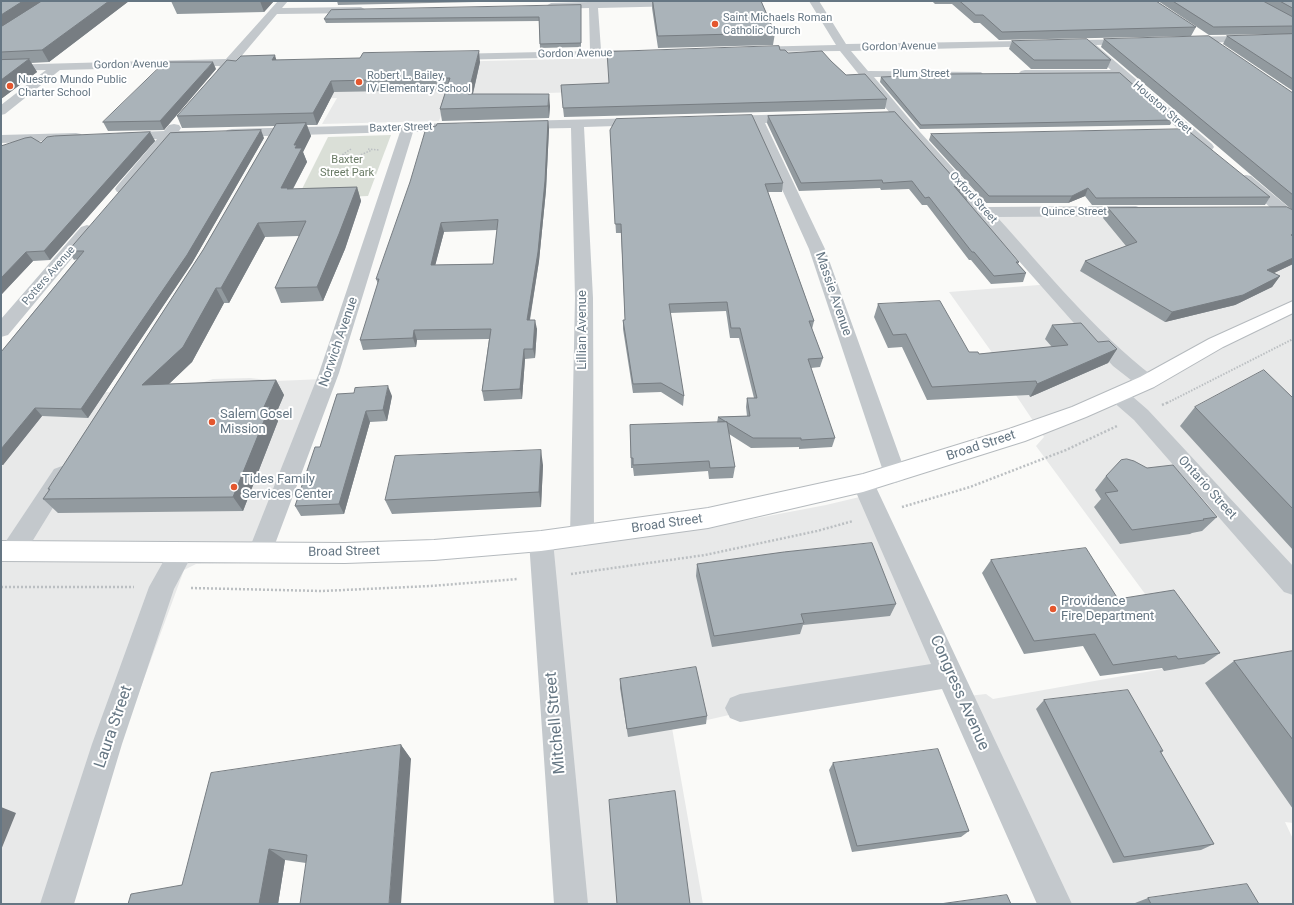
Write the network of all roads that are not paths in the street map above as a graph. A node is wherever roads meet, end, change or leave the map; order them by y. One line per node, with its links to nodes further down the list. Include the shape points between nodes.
1 (814, 1): 13 (street, Oxford Street)
2 (693, 2): 3 (street)
3 (593, 3): 5 (street); 17 (street)
4 (278, 6): 6 (street); 20 (street)
5 (538, 6)
6 (374, 10)
7 (1194, 31): 10 (street)
8 (1293, 38): 10 (street)
9 (1177, 40): 10 (street)
10 (1208, 40): 14 (street)
11 (1147, 41): 12 (street, Gordon Avenue)
12 (1086, 42): 13 (street, Gordon Avenue); 24 (street, Houston Street)
13 (843, 48): 15 (street, Gordon Avenue); 25 (street, Oxford Street)
14 (1221, 49)
15 (739, 50)
16 (644, 52): 17 (street, Gordon Avenue)
17 (596, 54): 18 (street, Gordon Avenue)
18 (437, 58)
19 (268, 62): 20 (street, Gordon Avenue)
20 (229, 63): 21 (street, Gordon Avenue); 27 (street)
21 (57, 66): 22 (street, Gordon Avenue); 28 (street)
22 (1, 68)
23 (1014, 73): 24 (street)
24 (1121, 73): 41 (street, Houston Street)
25 (864, 74): 26 (street, Plum Street); 29 (street, Oxford Street)
26 (991, 74)
27 (216, 79)
28 (1, 111)
29 (897, 114): 30 (street); 43 (street, Oxford Street)
30 (881, 115)
31 (811, 117): 33 (street)
32 (182, 118): 42 (street)
33 (757, 119): 34 (street); 61 (street, Massie Avenue, via 818,249)
34 (710, 120)
35 (655, 122): 36 (street)
36 (577, 124): 38 (street); 63 (street, Lillian Avenue, via 584,298)
37 (470, 126): 39 (street, Baxter Street)
38 (508, 126)
39 (408, 128): 42 (street, Baxter Street, via 272,139 218,134); 66 (street, Norwich Avenue, via 330,373)
40 (1170, 130): 41 (street)
41 (1186, 130): 48 (street, Houston Street)
42 (168, 135): 45 (street, Baxter Street); 50 (street)
43 (916, 135): 44 (street); 53 (street, Oxford Street)
44 (931, 135)
45 (112, 136)
46 (88, 137): 47 (street)
47 (1, 139)
48 (1217, 155)
49 (1235, 170): 54 (street)
50 (111, 202)
51 (1154, 211): 53 (street, Quince Street)
52 (1261, 211): 54 (street)
53 (985, 212): 58 (street, Oxford Street, via 1084,324 1120,361)
54 (1288, 215)
55 (96, 220): 57 (street, Potters Avenue)
56 (1293, 306): 58 (main road, Broad Street, via 1216,343)
57 (1, 331)
58 (1147, 382): 59 (main road, Broad Street)
59 (1118, 395): 61 (main road, Broad Street, via 1024,432); 68 (street, Ontario Street, via 1140,415)
60 (73, 459): 65 (street)
61 (895, 474): 62 (main road, Broad Street)
62 (863, 483): 63 (main road, Broad Street, via 708,518); 69 (street, Congress Avenue)
63 (582, 536): 64 (main road, Broad Street)
64 (541, 541): 66 (main road, Broad Street, via 434,550); 72 (street, Mitchell Street)
65 (7, 551): 67 (main road, Broad Street)
66 (260, 552): 67 (main road, Broad Street)
67 (181, 554): 71 (street, Laura Street, via 162,587 107,744)
68 (1293, 584)
69 (950, 674): 70 (street); 73 (street, Congress Avenue)
70 (740, 708)
71 (57, 904)
72 (571, 904)
73 (1055, 904)

